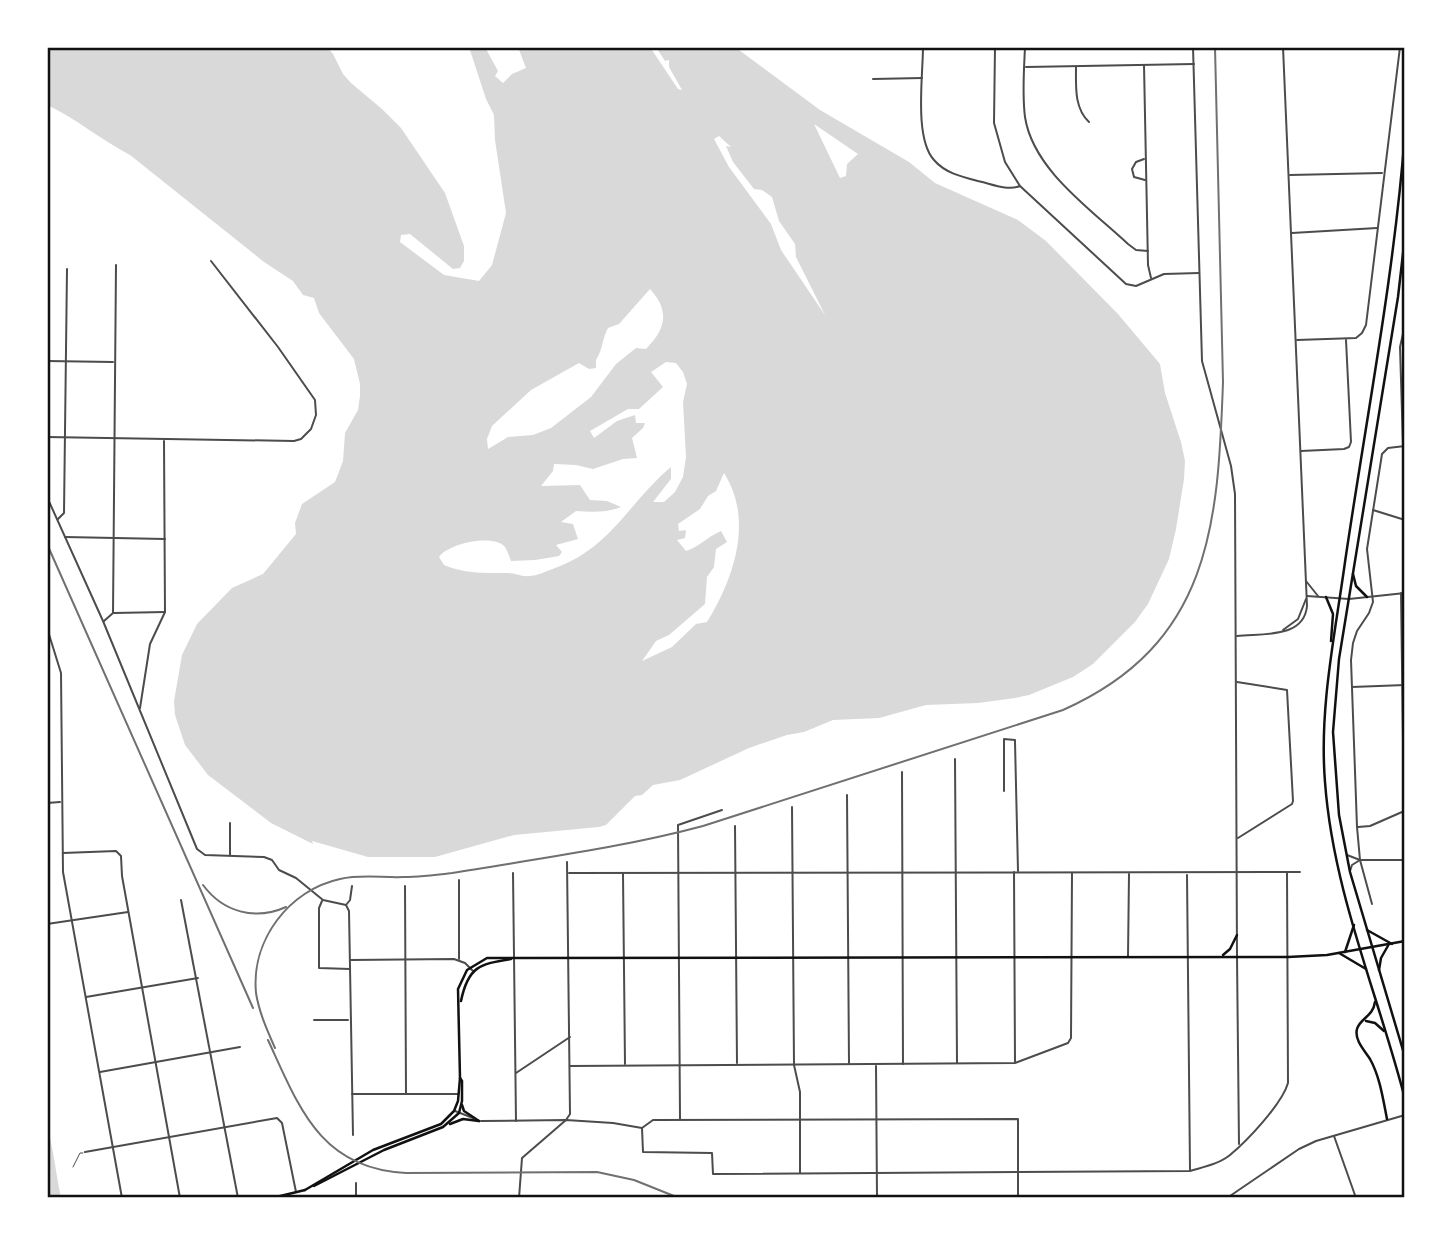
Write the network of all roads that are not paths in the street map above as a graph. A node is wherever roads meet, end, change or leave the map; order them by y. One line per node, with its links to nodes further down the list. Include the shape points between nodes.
1 (923, 47): 11 (street)
2 (995, 47): 19 (street, via 995,132 1005,162)
3 (1025, 47): 10 (street)
4 (1193, 47): 7 (street)
5 (1283, 47): 17 (street)
6 (1400, 47): 16 (street)
7 (1194, 64): 8 (street); 27 (street)
8 (1144, 65): 9 (street); 15 (street)
9 (1076, 66): 10 (street); 13 (street, via 1078,104)
10 (1025, 67): 23 (street, via 1025,118 1043,161 1128,244)
11 (923, 78): 12 (street); 19 (street, via 927,150 936,163 957,175 1004,188)
12 (873, 79)
13 (1089, 122)
14 (1405, 133): 57 (main road, via 1390,284)
15 (1145, 158): 18 (street); 18 (street, via 1134,164 1132,172)
16 (1384, 173): 17 (street); 20 (street)
17 (1289, 176): 21 (street)
18 (1147, 180): 23 (street)
19 (1020, 186): 28 (street, via 1126,284 1136,286)
20 (1379, 228): 21 (street); 30 (street, via 1366,326 1356,338)
21 (1291, 233): 31 (street)
22 (1405, 236): 49 (main road)
23 (1148, 251): 28 (street)
24 (211, 261): 39 (street, via 315,400 314,423 307,435 294,441)
25 (116, 265): 34 (street)
26 (67, 270): 33 (street)
27 (1198, 273): 28 (street); 63 (street, via 1202,361 1235,494)
28 (1151, 278)
29 (1405, 325): 35 (street, via 1400,347)
30 (1346, 339): 31 (street); 41 (street, via 1349,447)
31 (1295, 340): 41 (street)
32 (47, 361): 33 (street)
33 (64, 361): 34 (street); 37 (street)
34 (114, 362): 38 (street)
35 (1403, 383): 40 (street)
36 (47, 437): 37 (street)
37 (64, 438): 38 (street); 44 (street, via 64,513)
38 (113, 439): 39 (street); 47 (street)
39 (164, 440): 48 (street)
40 (1404, 446): 43 (street, via 1388,448 1382,454)
41 (1300, 451): 50 (street)
42 (47, 497): 44 (street)
43 (1372, 509): 45 (street); 53 (street, via 1367,549)
44 (57, 520): 46 (street)
45 (1405, 520)
46 (64, 537): 47 (street); 61 (street)
47 (113, 537): 48 (street); 59 (street)
48 (165, 539): 60 (street)
49 (1353, 569): 56 (main road, via 1356,586); 58 (main road)
50 (1305, 580): 52 (street); 54 (street)
51 (1403, 593): 53 (street); 66 (street)
52 (1306, 596): 54 (street); 63 (street, via 1298,619 1283,631)
53 (1373, 596): 56 (street); 67 (street, via 1353,643)
54 (1318, 597): 55 (street)
55 (1326, 597): 57 (street); 64 (main road, via 1333,614)
56 (1367, 597): 58 (street)
57 (1340, 598): 58 (street); 64 (main road)
58 (1349, 599): 83 (main road, via 1333,732)
59 (113, 612): 60 (street); 61 (street)
60 (165, 612): 68 (street, via 150,645)
61 (103, 621): 68 (street)
62 (47, 628): 73 (street, via 61,673)
63 (1236, 636): 65 (street)
64 (1331, 654): 115 (main road, via 1324,715 1326,790 1337,864)
65 (1237, 681): 81 (street); 81 (street, via 1287,690 1292,804)
66 (1404, 685): 67 (street); 77 (street)
67 (1351, 687): 80 (street)
68 (140, 709): 84 (street, via 197,849 205,855)
69 (956, 759): 103 (street)
70 (902, 772): 89 (street)
71 (1004, 791): 90 (street, via 1006,738 1015,742)
72 (847, 795): 102 (street)
73 (62, 802): 74 (street); 82 (street)
74 (47, 803)
75 (792, 807): 101 (street)
76 (722, 810): 100 (street, via 678,825)
77 (1404, 812): 80 (street)
78 (230, 822): 84 (street)
79 (734, 826): 88 (street)
80 (1357, 827): 85 (street)
81 (1237, 838): 104 (street)
82 (63, 853): 112 (street, via 119,853); 113 (street)
83 (1346, 854): 85 (street); 96 (main road)
84 (230, 856): 109 (street, via 264,856)
85 (1360, 860): 86 (street); 96 (street); 110 (street)
86 (1405, 860)
87 (567, 862): 98 (street)
88 (735, 872): 100 (street); 101 (street); 126 (street)
89 (902, 872): 102 (street); 103 (street); 138 (street)
90 (1016, 872): 91 (street); 103 (street); 128 (street)
91 (1072, 872): 92 (street); 129 (street)
92 (1129, 872): 93 (street); 130 (street)
93 (1187, 872): 104 (street); 131 (street)
94 (1287, 872): 95 (street); 104 (street); 133 (street)
95 (1300, 872)
96 (1350, 872): 116 (main road)
97 (513, 873): 134 (street)
98 (569, 873): 99 (street); 139 (street)
99 (623, 873): 100 (street); 135 (street)
100 (679, 873): 125 (street)
101 (792, 873): 102 (street); 136 (street)
102 (847, 873): 137 (street)
103 (957, 873): 127 (street)
104 (1237, 873): 117 (street)
105 (459, 880): 142 (street)
106 (352, 886): 111 (street)
107 (404, 886): 141 (street)
108 (181, 900): 148 (street)
109 (323, 900): 111 (street); 144 (street, via 319,908 319,968)
110 (1372, 904)
111 (346, 905): 140 (street)
112 (128, 912): 113 (street); 149 (street)
113 (73, 920): 114 (street); 151 (street)
114 (47, 924)
115 (1354, 925): 121 (main road); 122 (main road)
116 (1367, 930): 119 (main road); 120 (main road)
117 (1237, 935): 124 (main road, via 1228,952); 132 (street)
118 (1405, 941): 119 (main road)
119 (1390, 944): 120 (main road); 147 (main road)
120 (1371, 947): 121 (main road); 147 (main road)
121 (1361, 949): 122 (main road); 145 (main road)
122 (1345, 952): 123 (main road)
123 (1339, 953): 133 (main road); 145 (main road)
124 (1218, 956): 131 (main road); 132 (main road)
125 (679, 957): 126 (main road); 135 (main road); 166 (street)
126 (736, 957): 136 (main road); 167 (street)
127 (956, 957): 128 (main road); 138 (main road); 164 (street)
128 (1014, 957): 129 (main road); 162 (street)
129 (1072, 957): 130 (main road); 162 (street, via 1071,1038)
130 (1128, 957): 131 (main road)
131 (1187, 957): 199 (street)
132 (1237, 957): 133 (main road); 195 (street)
133 (1288, 957): 195 (street, via 1288,1083 1282,1097)
134 (514, 958): 139 (main road); 143 (main road, via 490,957); 146 (main road); 173 (street)
135 (624, 958): 139 (main road); 165 (street)
136 (793, 958): 137 (main road); 168 (street)
137 (848, 958): 138 (main road); 169 (street)
138 (903, 958): 163 (street)
139 (569, 959): 157 (street)
140 (350, 960): 141 (street); 144 (street)
141 (405, 960): 142 (street); 175 (street)
142 (459, 960): 143 (street)
143 (470, 968): 146 (street); 152 (main road, via 458,989)
144 (350, 969): 154 (street)
145 (1367, 969): 150 (main road)
146 (473, 971): 152 (main road)
147 (1379, 973): 160 (main road)
148 (198, 978): 149 (street); 159 (street)
149 (141, 987): 151 (street); 161 (street)
150 (1375, 996): 155 (main road, via 1375,1006); 156 (main road)
151 (85, 997): 172 (street)
152 (460, 1004): 176 (main road)
153 (314, 1020): 154 (street)
154 (350, 1020): 174 (street)
155 (1363, 1022): 156 (main road, via 1375,1023); 184 (main road, via 1357,1029 1358,1039 1374,1068)
156 (1386, 1032): 177 (main road)
157 (570, 1037): 171 (street); 173 (street)
158 (240, 1047): 159 (street)
159 (212, 1052): 161 (street); 189 (street)
160 (1405, 1057)
161 (155, 1062): 172 (street); 194 (street)
162 (1015, 1063): 164 (street)
163 (903, 1064): 164 (street); 170 (street)
164 (957, 1064)
165 (625, 1065): 166 (street); 171 (street)
166 (679, 1065): 167 (street); 182 (street)
167 (737, 1065): 168 (street)
168 (794, 1065): 169 (street); 186 (street)
169 (849, 1065): 170 (street)
170 (876, 1065): 183 (street)
171 (570, 1066): 185 (street, via 570,1114)
172 (100, 1072): 196 (street)
173 (515, 1073): 188 (street)
174 (351, 1094): 175 (street); 192 (street)
175 (406, 1094): 176 (street)
176 (460, 1094): 178 (main road); 179 (main road)
177 (1405, 1099)
178 (462, 1101): 180 (main road); 187 (main road, via 464,1111)
179 (454, 1111): 180 (street); 204 (main road, via 441,1124 373,1150)
180 (459, 1113): 187 (street); 190 (main road)
181 (1405, 1115): 184 (street)
182 (680, 1119): 186 (street); 191 (street, via 653,1120)
183 (876, 1119): 186 (street); 200 (street, via 1017,1119); 202 (street)
184 (1387, 1119): 193 (street)
185 (566, 1120): 188 (street); 191 (street); 211 (street, via 522,1158)
186 (800, 1120): 201 (street)
187 (479, 1121): 188 (street); 190 (main road, via 460,1120)
188 (516, 1122)
189 (226, 1126): 194 (street); 205 (street, via 281,1119); 208 (street)
190 (443, 1127): 204 (main road, via 384,1150)
191 (642, 1128): 201 (street, via 643,1152 712,1153 713,1174)
192 (353, 1135)
193 (1334, 1135): 214 (street, via 1299,1149); 215 (street)
194 (169, 1136): 196 (street); 207 (street)
195 (1240, 1145): 199 (street, via 1217,1162)
196 (113, 1147): 197 (street); 206 (street)
197 (85, 1152): 198 (lane)
198 (73, 1167)
199 (1190, 1171): 200 (street)
200 (1018, 1172): 202 (street); 213 (street)
201 (800, 1174): 202 (street)
202 (877, 1174): 212 (street)
203 (356, 1183): 210 (street)
204 (305, 1190): 205 (main road)
205 (296, 1195): 209 (main road)
206 (122, 1198)
207 (180, 1198)
208 (238, 1198)
209 (272, 1198)
210 (356, 1198)
211 (519, 1198)
212 (877, 1198)
213 (1018, 1198)
214 (1227, 1198)
215 (1356, 1198)

